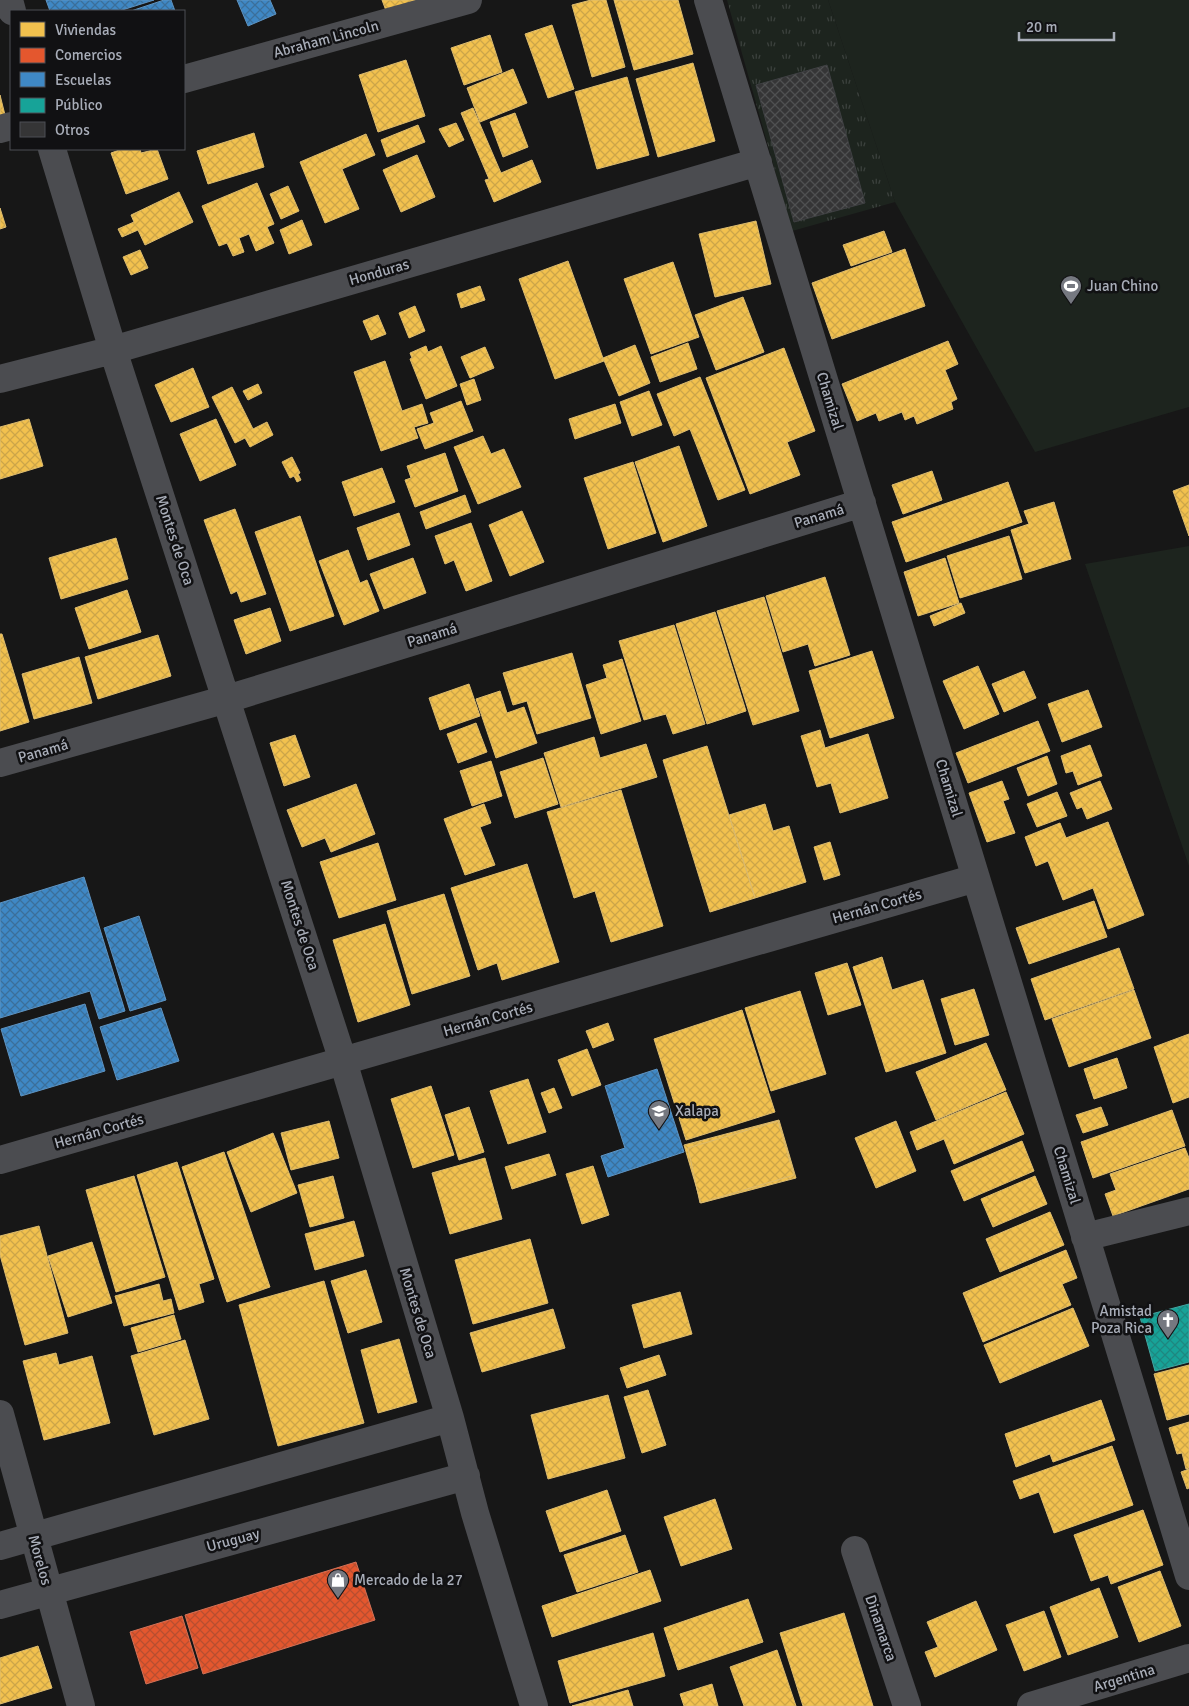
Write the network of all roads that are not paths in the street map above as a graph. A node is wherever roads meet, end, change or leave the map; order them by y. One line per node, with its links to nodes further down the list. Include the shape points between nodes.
1 (468, 0): 3 (street, Abraham Lincoln)
2 (708, 0): 5 (street, Chamizal)
3 (185, 79)
4 (52, 150): 6 (street, Montes de Oca)
5 (758, 162): 6 (street, Honduras); 8 (street, Chamizal)
6 (113, 350): 7 (street, Honduras); 9 (street, Montes de Oca)
7 (0, 379)
8 (862, 503): 9 (street, Panamá); 11 (street, Chamizal)
9 (227, 699): 10 (street, Panamá); 12 (street, Montes de Oca)
10 (0, 763)
11 (976, 878): 12 (street, Hernán Cortés); 15 (street, Chamizal)
12 (343, 1061): 13 (street, Hernán Cortés); 17 (street, Montes de Oca)
13 (0, 1160)
14 (1189, 1211): 15 (street)
15 (1085, 1237): 22 (street, Chamizal)
16 (0, 1414): 19 (street, Morelos)
17 (450, 1418): 18 (street, Montes de Oca); 19 (street)
18 (466, 1476): 23 (street, Uruguay); 27 (street, Montes de Oca)
19 (34, 1537): 20 (street); 23 (street, Morelos)
20 (0, 1546)
21 (855, 1550): 28 (street, Dinamarca)
22 (1189, 1576)
23 (49, 1591): 24 (street, Uruguay); 26 (street, Morelos)
24 (0, 1605)
25 (1189, 1658): 29 (street, Argentina)
26 (81, 1706)
27 (534, 1706)
28 (907, 1706)
29 (1031, 1706)

